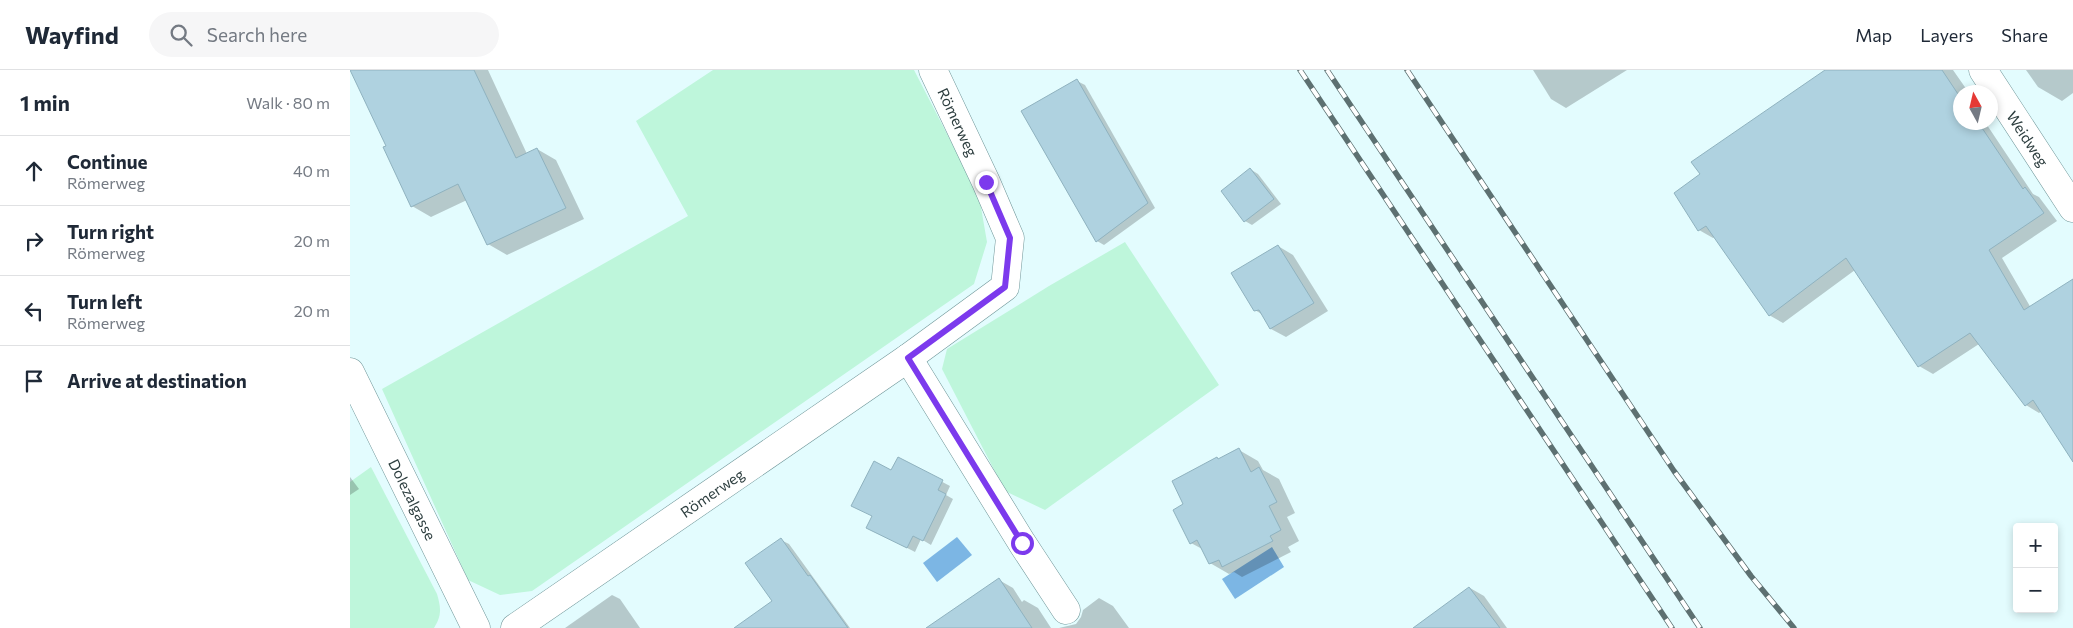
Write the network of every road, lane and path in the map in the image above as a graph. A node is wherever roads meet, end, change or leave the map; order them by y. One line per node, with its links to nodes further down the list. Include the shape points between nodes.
1 (933, 70): 4 (street, Römerweg, via 1010,238 1005,287)
2 (1983, 70): 3 (street, Weidweg)
3 (2073, 208)
4 (908, 358): 6 (street); 8 (street, Römerweg)
5 (350, 372): 7 (street, Dolezalgasse)
6 (1066, 610)
7 (476, 628)
8 (515, 628)

